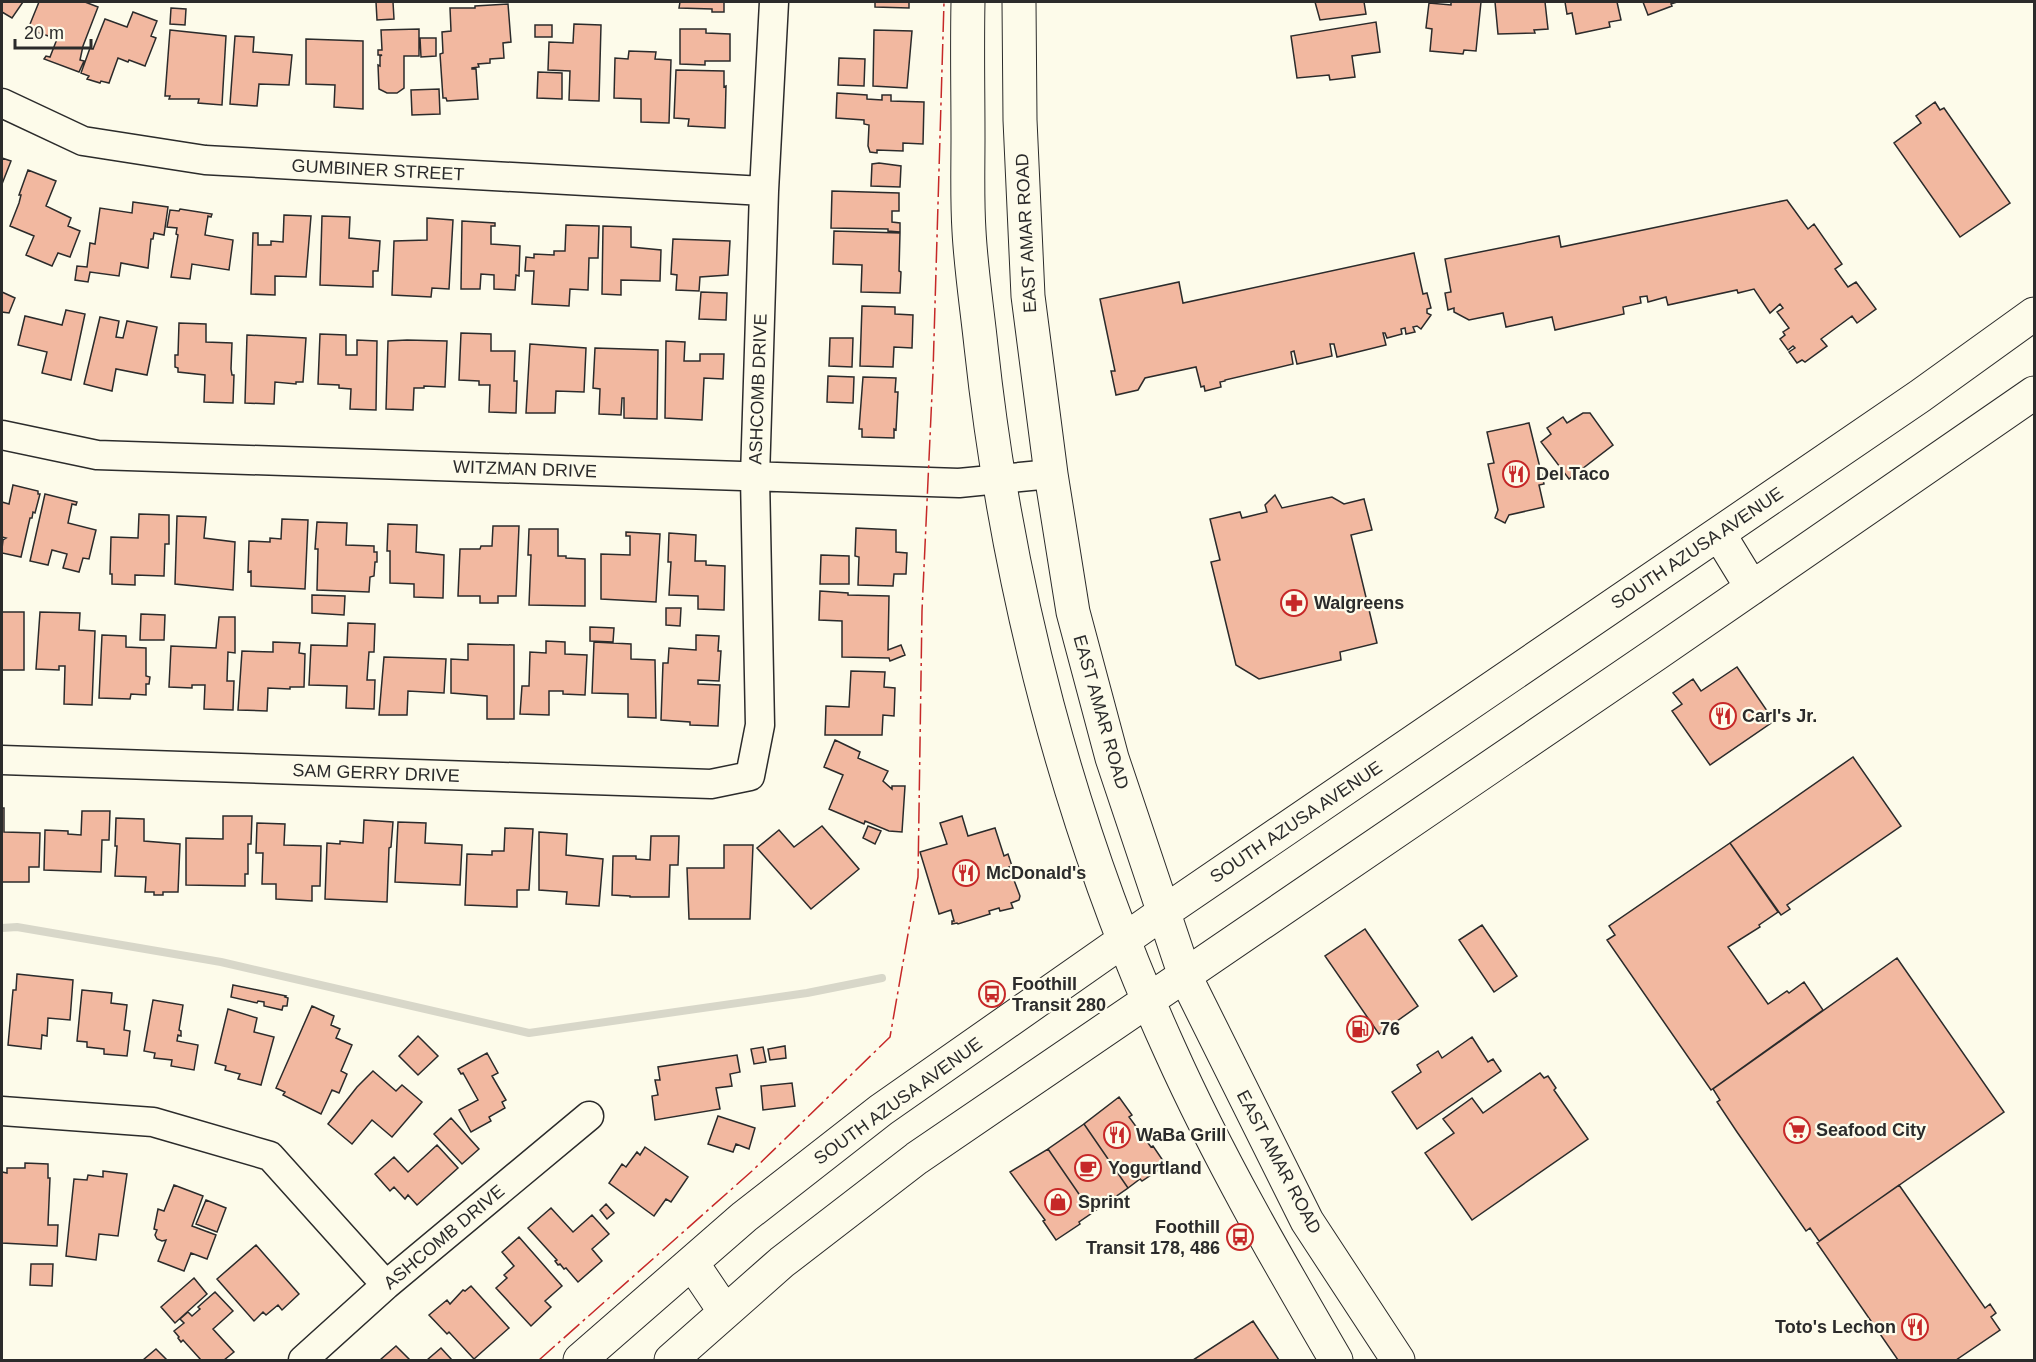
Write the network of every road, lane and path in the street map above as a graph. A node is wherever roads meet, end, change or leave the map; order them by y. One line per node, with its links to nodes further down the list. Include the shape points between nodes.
1 (774, 2): 5 (street, ASHCOMB DRIVE)
2 (968, 2): 11 (main road, via 969,232)
3 (1019, 2): 9 (main road, EAST AMAR ROAD, via 1028,296)
4 (2, 103): 5 (street, GUMBINER STREET, via 83,141 205,160)
5 (764, 191): 10 (street, ASHCOMB DRIVE)
6 (2034, 314): 12 (main road, SOUTH AZUSA AVENUE)
7 (2034, 393): 13 (main road)
8 (2, 435): 10 (street, WITZMAN DRIVE, via 97,455)
9 (1051, 474): 11 (street, WITZMAN DRIVE); 16 (main road, EAST AMAR ROAD, via 1073,612 1112,759)
10 (755, 477): 11 (street, WITZMAN DRIVE, via 959,483); 15 (street, ASHCOMB DRIVE, via 760,725)
11 (999, 479): 17 (main road, via 1015,573 1039,676 1094,859)
12 (1719, 534): 13 (main road); 16 (main road, SOUTH AZUSA AVENUE)
13 (1752, 588): 18 (main road)
14 (2, 760): 15 (street, SAM GERRY DRIVE, via 711,784)
15 (750, 776)
16 (1164, 912): 17 (main road, SOUTH AZUSA AVENUE); 18 (main road, EAST AMAR ROAD)
17 (1124, 940): 19 (main road); 22 (main road, SOUTH AZUSA AVENUE, via 881,1110 744,1216)
18 (1185, 976): 19 (main road); 29 (main road, EAST AMAR ROAD, via 1307,1221)
19 (1149, 1000): 24 (main road, via 917,1158 782,1262); 28 (main road, via 1238,1187)
20 (2, 1111): 23 (street, via 153,1122 270,1156)
21 (589, 1116): 23 (street, ASHCOMB DRIVE)
22 (692, 1263): 24 (main road); 26 (main road, SOUTH AZUSA AVENUE)
23 (386, 1285): 25 (street, ASHCOMB DRIVE)
24 (725, 1312): 27 (main road)
25 (303, 1360)
26 (580, 1360)
27 (671, 1360)
28 (1336, 1360)
29 (1398, 1360)

